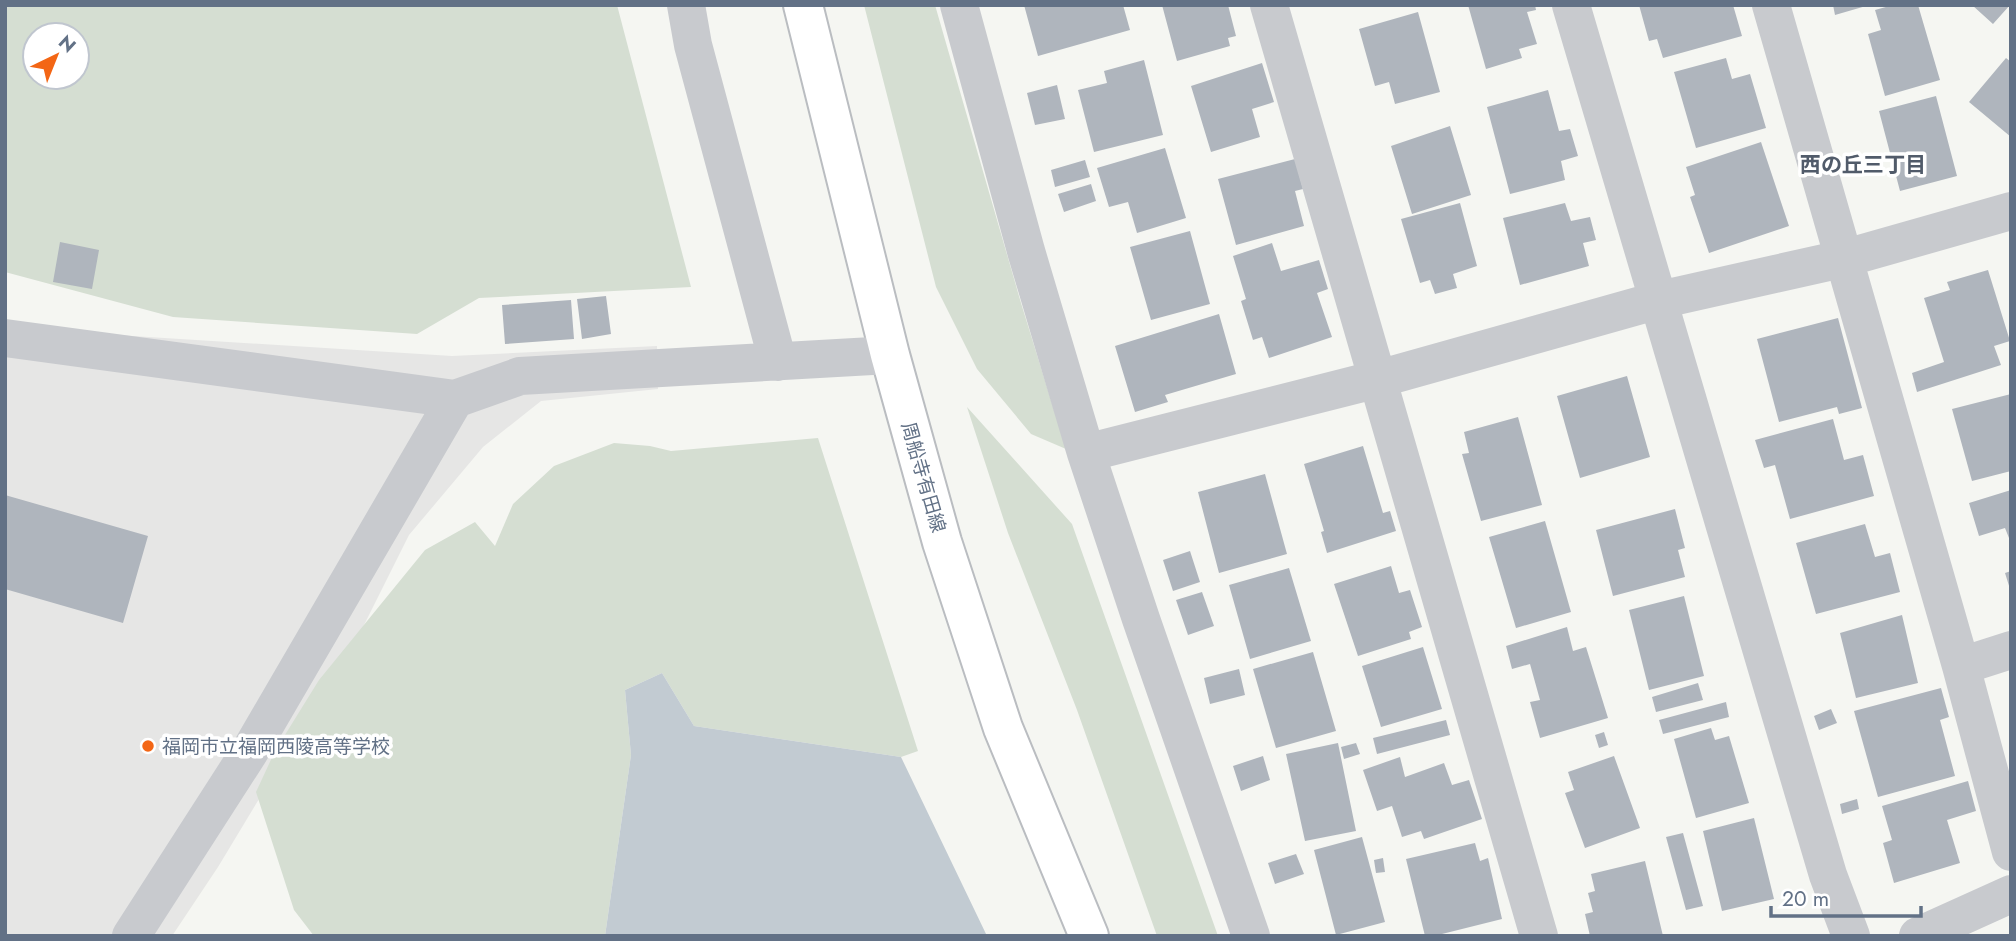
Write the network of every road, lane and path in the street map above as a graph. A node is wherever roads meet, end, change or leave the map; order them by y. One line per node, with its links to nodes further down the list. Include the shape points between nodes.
1 (686, 5): 12 (street)
2 (803, 5): 11 (main road, 周船寺有田線)
3 (959, 5): 15 (street)
4 (1269, 5): 13 (street)
5 (1570, 5): 9 (street)
6 (1771, 5): 8 (street)
7 (2011, 211): 8 (street)
8 (1842, 259): 9 (street); 17 (street)
9 (1658, 300): 13 (street); 24 (street, via 1828,874)
10 (5, 338): 14 (street)
11 (890, 355): 12 (street); 21 (main road, 周船寺有田線, via 942,542 1003,728)
12 (778, 362): 14 (street, via 520,376)
13 (1378, 379): 15 (street); 23 (street)
14 (455, 399): 20 (street, via 250,751)
15 (1086, 453): 22 (street)
16 (2011, 650): 17 (street)
17 (1961, 666): 18 (street)
18 (2011, 852)
19 (2011, 894): 25 (street)
20 (131, 936)
21 (1089, 936)
22 (1251, 936)
23 (1539, 936)
24 (1851, 936)
25 (1918, 936)

